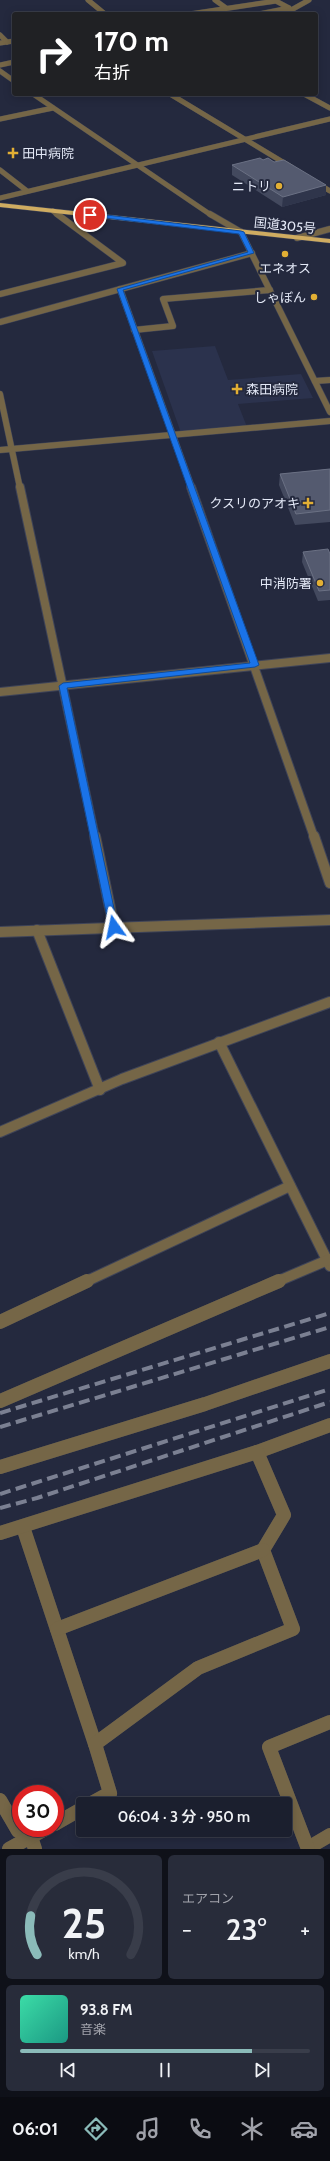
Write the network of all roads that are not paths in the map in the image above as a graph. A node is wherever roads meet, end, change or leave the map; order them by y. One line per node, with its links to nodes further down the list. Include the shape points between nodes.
1 (88, 0): 6 (street)
2 (215, 0): 4 (street)
3 (309, 0): 5 (street)
4 (226, 8): 5 (street, via 276,1); 7 (street)
5 (287, 11)
6 (103, 12)
7 (202, 12)
8 (0, 35): 10 (street)
9 (12, 41): 10 (street)
10 (7, 42): 11 (street); 12 (street)
11 (0, 43)
12 (12, 46)
13 (12, 62): 14 (street)
14 (0, 65)
15 (0, 71): 16 (street)
16 (12, 80)
17 (36, 96): 20 (street)
18 (173, 96): 24 (street)
19 (308, 96): 21 (street)
20 (53, 108): 22 (street); 25 (street)
21 (330, 108)
22 (0, 119)
23 (330, 119): 24 (street)
24 (245, 139): 25 (street); 27 (street)
25 (139, 164): 29 (street); 35 (street, via 220,221)
26 (0, 170): 29 (street)
27 (297, 171)
28 (310, 179): 30 (street)
29 (27, 191): 31 (street)
30 (330, 191)
31 (0, 198)
32 (0, 205): 33 (highway, 国道305号)
33 (53, 210): 35 (highway, 国道305号); 41 (street, via 123,263)
34 (330, 229): 36 (street)
35 (241, 232): 36 (highway, 国道305号); 38 (street)
36 (297, 238): 37 (highway, 国道305号)
37 (330, 241)
38 (252, 253): 39 (street); 40 (street)
39 (120, 289): 42 (street); 43 (street)
40 (270, 290): 43 (street, via 163,298 173,326); 45 (street)
41 (0, 294)
42 (0, 322)
43 (134, 330): 49 (street)
44 (330, 380): 45 (street)
45 (314, 381): 47 (street)
46 (0, 394): 50 (street)
47 (330, 412)
48 (330, 421): 49 (street)
49 (172, 435): 50 (street); 53 (street)
50 (12, 449): 51 (street); 54 (street)
51 (0, 450)
52 (330, 658): 53 (street)
53 (255, 665): 54 (street); 56 (street)
54 (63, 686): 55 (street); 58 (street)
55 (0, 692)
56 (330, 883)
57 (330, 920): 58 (street)
58 (114, 927): 59 (street)
59 (37, 930): 60 (street); 63 (street)
60 (0, 932)
61 (330, 1002): 62 (street)
62 (219, 1042): 63 (street); 65 (street)
63 (100, 1090): 64 (street)
64 (0, 1132)
65 (290, 1186): 66 (street); 67 (street)
66 (329, 1262): 69 (street)
67 (0, 1322)
68 (330, 1361): 72 (street, via 205,1404)
69 (0, 1401)
70 (330, 1425): 71 (street)
71 (257, 1452): 73 (street); 75 (street, via 284,1515)
72 (0, 1467)
73 (23, 1527): 74 (street); 76 (street)
74 (0, 1533)
75 (264, 1550): 76 (street); 78 (street, via 294,1629 198,1668)
76 (57, 1629): 78 (street)
77 (330, 1722): 85 (street, via 269,1747)
78 (95, 1744): 79 (street, via 110,1793)
79 (103, 1797)
80 (0, 1800): 84 (street, via 18,1831)
81 (76, 1812): 82 (street)
82 (64, 1819)
83 (330, 1835): 85 (street)
84 (33, 1843): 86 (street)
85 (308, 1848)
86 (9, 1849)

